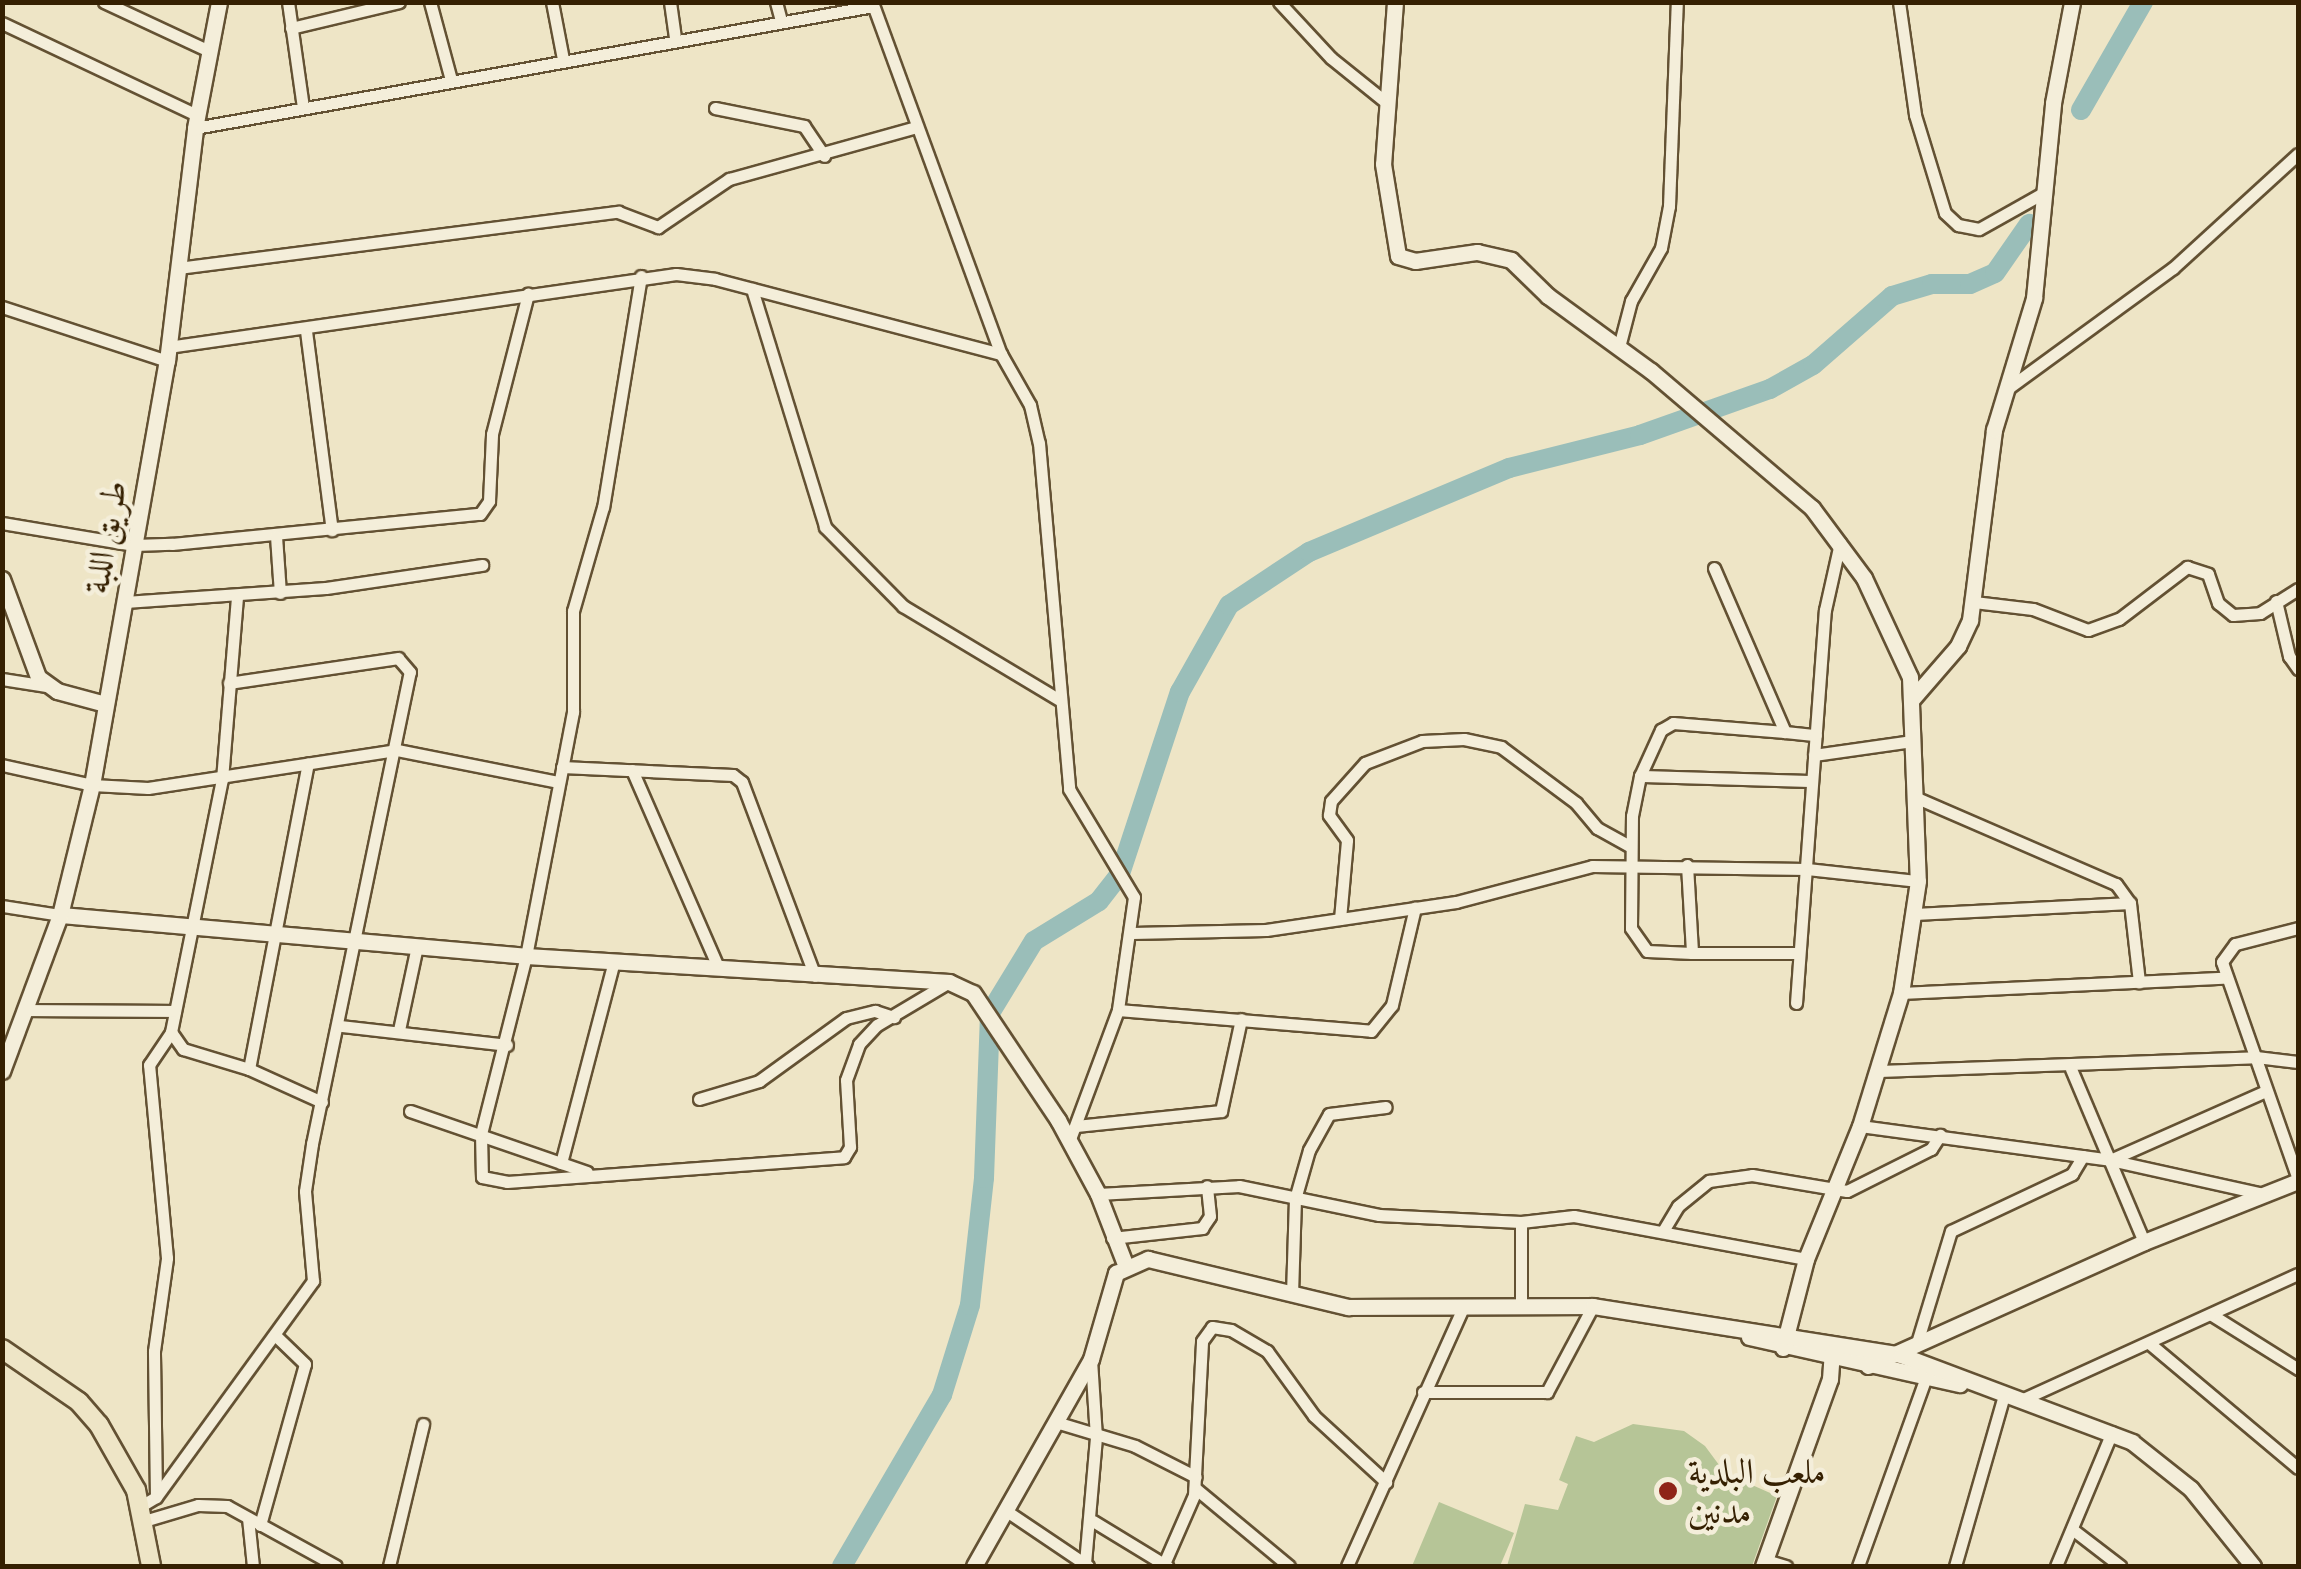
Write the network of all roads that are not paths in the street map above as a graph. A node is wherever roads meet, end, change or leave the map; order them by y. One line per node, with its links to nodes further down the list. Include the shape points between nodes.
1 (104, 2): 19 (street)
2 (219, 2): 19 (street, طريق اللبة)
3 (288, 2): 17 (street)
4 (399, 2): 17 (street)
5 (430, 2): 21 (street)
6 (552, 2): 20 (street)
7 (670, 2): 18 (street)
8 (776, 2): 15 (street)
9 (1278, 2): 22 (street)
10 (1676, 2): 36 (street, via 1669,206 1661,248 1631,301)
11 (1899, 2): 29 (street, via 1915,115 1948,217 1979,229)
12 (2072, 2): 29 (street)
13 (873, 4): 15 (street); 26 (street)
14 (1392, 5): 22 (street)
15 (782, 21): 18 (street)
16 (2, 23): 25 (street)
17 (291, 28): 23 (street)
18 (675, 38): 20 (street)
19 (209, 51): 25 (street, طريق اللبة)
20 (563, 59): 21 (street)
21 (450, 80): 23 (street)
22 (1387, 103): 36 (street, via 1384,202 1398,256 1415,261 1497,254)
23 (304, 108): 25 (street)
24 (715, 108): 28 (street, via 804,126)
25 (196, 122): 30 (street, طريق اللبة)
26 (917, 127): 28 (street); 38 (street)
27 (2298, 154): 39 (street, via 2173,268)
28 (824, 156): 30 (street, via 730,179 658,227 618,212)
29 (2044, 192): 39 (street, via 2030,325)
30 (178, 268): 37 (street, طريق اللبة)
31 (641, 276): 32 (street, via 696,276); 33 (street); 68 (street, via 603,507 573,611 573,712)
32 (752, 289): 38 (street); 59 (street, via 825,527 903,606)
33 (528, 294): 35 (street); 41 (street, via 492,434 487,510)
34 (2, 307): 37 (street)
35 (306, 331): 37 (street); 41 (street)
36 (1619, 347): 43 (street, via 1812,508)
37 (167, 354): 44 (street, طريق اللبة)
38 (1002, 354): 59 (street, via 1030,405 1039,443)
39 (2007, 389): 53 (street, via 1994,430)
40 (2, 522): 44 (street)
41 (332, 530): 42 (street)
42 (276, 536): 44 (street); 49 (street)
43 (1840, 543): 58 (street, via 1899,642); 62 (street, via 1825,610)
44 (134, 545): 52 (street, طريق اللبة)
45 (482, 565): 49 (street)
46 (1714, 568): 61 (street)
47 (2, 579): 57 (street)
48 (2298, 590): 51 (street)
49 (280, 592): 50 (street)
50 (237, 597): 52 (street); 56 (street)
51 (2276, 601): 53 (street, via 2253,615 2233,615 2218,603 2210,577 2187,567 2096,629 2074,627 2033,608); 54 (street)
52 (125, 602): 60 (street, طريق اللبة)
53 (1974, 602): 58 (street, via 1958,646)
54 (2298, 669)
55 (2, 678): 57 (street)
56 (229, 683): 64 (street, via 398,658 410,672); 71 (street)
57 (46, 686): 60 (street)
58 (1912, 698): 63 (street)
59 (1058, 699): 89 (street, via 1069,789 1128,880)
60 (105, 704): 74 (street, طريق اللبة)
61 (1785, 732): 62 (street); 70 (street, via 1673,722 1661,730)
62 (1816, 736): 65 (street)
63 (1912, 741): 65 (street); 75 (street)
64 (397, 750): 66 (street); 73 (street); 91 (street)
65 (1814, 755): 72 (street)
66 (308, 764): 71 (street); 90 (street)
67 (2, 765): 74 (street)
68 (562, 767): 69 (street); 73 (street)
69 (632, 770): 97 (street); 98 (street, via 726,772 742,782)
70 (1640, 776): 72 (street); 76 (street)
71 (222, 779): 74 (street, via 148,788); 87 (street)
72 (1812, 781): 79 (street)
73 (559, 782): 95 (street)
74 (92, 784): 85 (street, طريق اللبة)
75 (1917, 798): 80 (street); 81 (street, via 2107,880)
76 (1631, 848): 78 (street); 86 (street, via 1596,828 1576,802 1500,747 1464,739 1422,741 1366,763 1331,801 1329,815 1347,840)
77 (1688, 865): 78 (street); 79 (street); 93 (street)
78 (1630, 866): 83 (street, via 1579,868); 93 (street, via 1636,942 1652,952)
79 (1807, 869): 80 (street); 94 (street)
80 (1918, 880): 84 (street)
81 (2130, 904): 84 (street); 101 (street)
82 (2, 906): 85 (street)
83 (1416, 908): 86 (street); 108 (street, via 1380,1027)
84 (1914, 914): 102 (street)
85 (60, 915): 87 (street); 104 (street, طريق اللبة)
86 (1340, 919): 89 (street, via 1266,930)
87 (192, 927): 90 (street); 106 (street)
88 (2298, 928): 99 (street, via 2234,944 2222,962)
89 (1132, 933): 105 (street)
90 (277, 934): 91 (street); 115 (street)
91 (359, 942): 92 (street); 109 (street)
92 (417, 946): 95 (street); 110 (street)
93 (1692, 953): 94 (street)
94 (1798, 953): 103 (street)
95 (526, 956): 96 (street); 112 (street)
96 (614, 961): 97 (street); 130 (street)
97 (720, 969): 98 (street)
98 (815, 976): 100 (street)
99 (2223, 978): 101 (street); 113 (street)
100 (949, 982): 107 (street); 125 (street, via 973,993)
101 (2139, 982): 102 (street)
102 (1901, 992): 118 (street)
103 (1796, 1003)
104 (25, 1010): 106 (street); 117 (street, طريق اللبة)
105 (1118, 1010): 108 (street); 125 (street)
106 (175, 1011): 111 (street)
107 (894, 1017): 120 (street, via 875,1012 846,1018 759,1081); 131 (street, via 877,1025 850,1063 850,1147 844,1157)
108 (1241, 1019): 125 (street, via 1221,1111)
109 (341, 1026): 110 (street); 121 (street)
110 (399, 1030): 112 (street)
111 (171, 1032): 115 (street, via 183,1050); 171 (street, via 150,1065 167,1258 154,1351)
112 (507, 1044): 126 (street)
113 (2256, 1057): 114 (street); 116 (street); 119 (street)
114 (2298, 1062)
115 (249, 1068): 121 (street)
116 (2071, 1069): 118 (street); 129 (street)
117 (2, 1071)
118 (1879, 1072): 124 (street)
119 (2266, 1091): 129 (street); 132 (street)
120 (699, 1099)
121 (322, 1102): 150 (street, via 305,1191 315,1273)
122 (1386, 1108): 137 (street, via 1329,1114)
123 (410, 1110): 126 (street)
124 (1860, 1126): 127 (street); 134 (street)
125 (1073, 1132): 136 (street)
126 (481, 1134): 130 (street); 131 (street, via 478,1166 492,1182)
127 (1940, 1135): 128 (street); 134 (street, via 1913,1160 1847,1191)
128 (2083, 1156): 129 (street); 154 (street, via 2072,1174 1952,1231)
129 (2110, 1160): 135 (street); 141 (street)
130 (562, 1163): 131 (street)
131 (590, 1174)
132 (2297, 1180): 135 (street)
133 (1207, 1186): 136 (street); 137 (street); 140 (street, via 1210,1216 1202,1228)
134 (1834, 1190): 139 (street, via 1730,1174 1692,1192); 142 (street)
135 (2260, 1193): 141 (street)
136 (1098, 1194): 140 (street)
137 (1295, 1198): 138 (street, via 1379,1215); 145 (street)
138 (1521, 1222): 139 (street, via 1574,1216); 147 (street)
139 (1663, 1230): 142 (street)
140 (1112, 1238): 143 (street)
141 (2144, 1242): 154 (street)
142 (1806, 1258): 151 (street)
143 (1126, 1264): 145 (street, via 1148,1259); 156 (street, via 1111,1287)
144 (2298, 1275): 149 (street)
145 (1292, 1294): 148 (street, via 1348,1307)
146 (1593, 1306): 147 (street); 151 (street); 161 (street, via 1547,1392)
147 (1521, 1307): 148 (street)
148 (1463, 1308): 161 (street)
149 (2212, 1315): 152 (street); 158 (street)
150 (276, 1336): 171 (street); 173 (street, via 305,1364)
151 (1784, 1341): 155 (street); 155 (street, via 1834,1342)
152 (2149, 1342): 163 (street); 168 (street)
153 (4, 1351): 171 (main road, via 80,1402)
154 (1908, 1352): 155 (street); 157 (street); 160 (street)
155 (1843, 1356): 157 (street); 176 (street)
156 (1091, 1359): 164 (street); 167 (street)
157 (1868, 1366): 159 (street)
158 (2298, 1369)
159 (1924, 1380): 160 (street); 187 (street)
160 (1974, 1386): 162 (street)
161 (1423, 1392): 169 (street)
162 (2004, 1396): 163 (street); 188 (street)
163 (2021, 1400): 166 (street)
164 (1059, 1423): 167 (street); 172 (street)
165 (423, 1424): 182 (street)
166 (2112, 1432): 175 (street); 191 (street, via 2191,1489)
167 (1096, 1433): 170 (street); 174 (street)
168 (2298, 1468)
169 (1386, 1482): 170 (street, via 1314,1416 1266,1351 1218,1326 1202,1341); 185 (street)
170 (1196, 1483): 183 (street); 184 (street)
171 (147, 1508): 173 (street, via 214,1504); 179 (main road)
172 (1005, 1510): 177 (street); 178 (street)
173 (254, 1521): 180 (street); 181 (street)
174 (1093, 1521): 178 (street); 183 (street)
175 (2072, 1529): 189 (street); 190 (street)
176 (1765, 1563): 186 (street)
177 (978, 1565)
178 (1087, 1565)
179 (151, 1566)
180 (254, 1566)
181 (336, 1566)
182 (389, 1566)
183 (1165, 1566)
184 (1289, 1566)
185 (1347, 1566)
186 (1786, 1566)
187 (1858, 1566)
188 (1955, 1566)
189 (2056, 1566)
190 (2120, 1566)
191 (2254, 1566)

